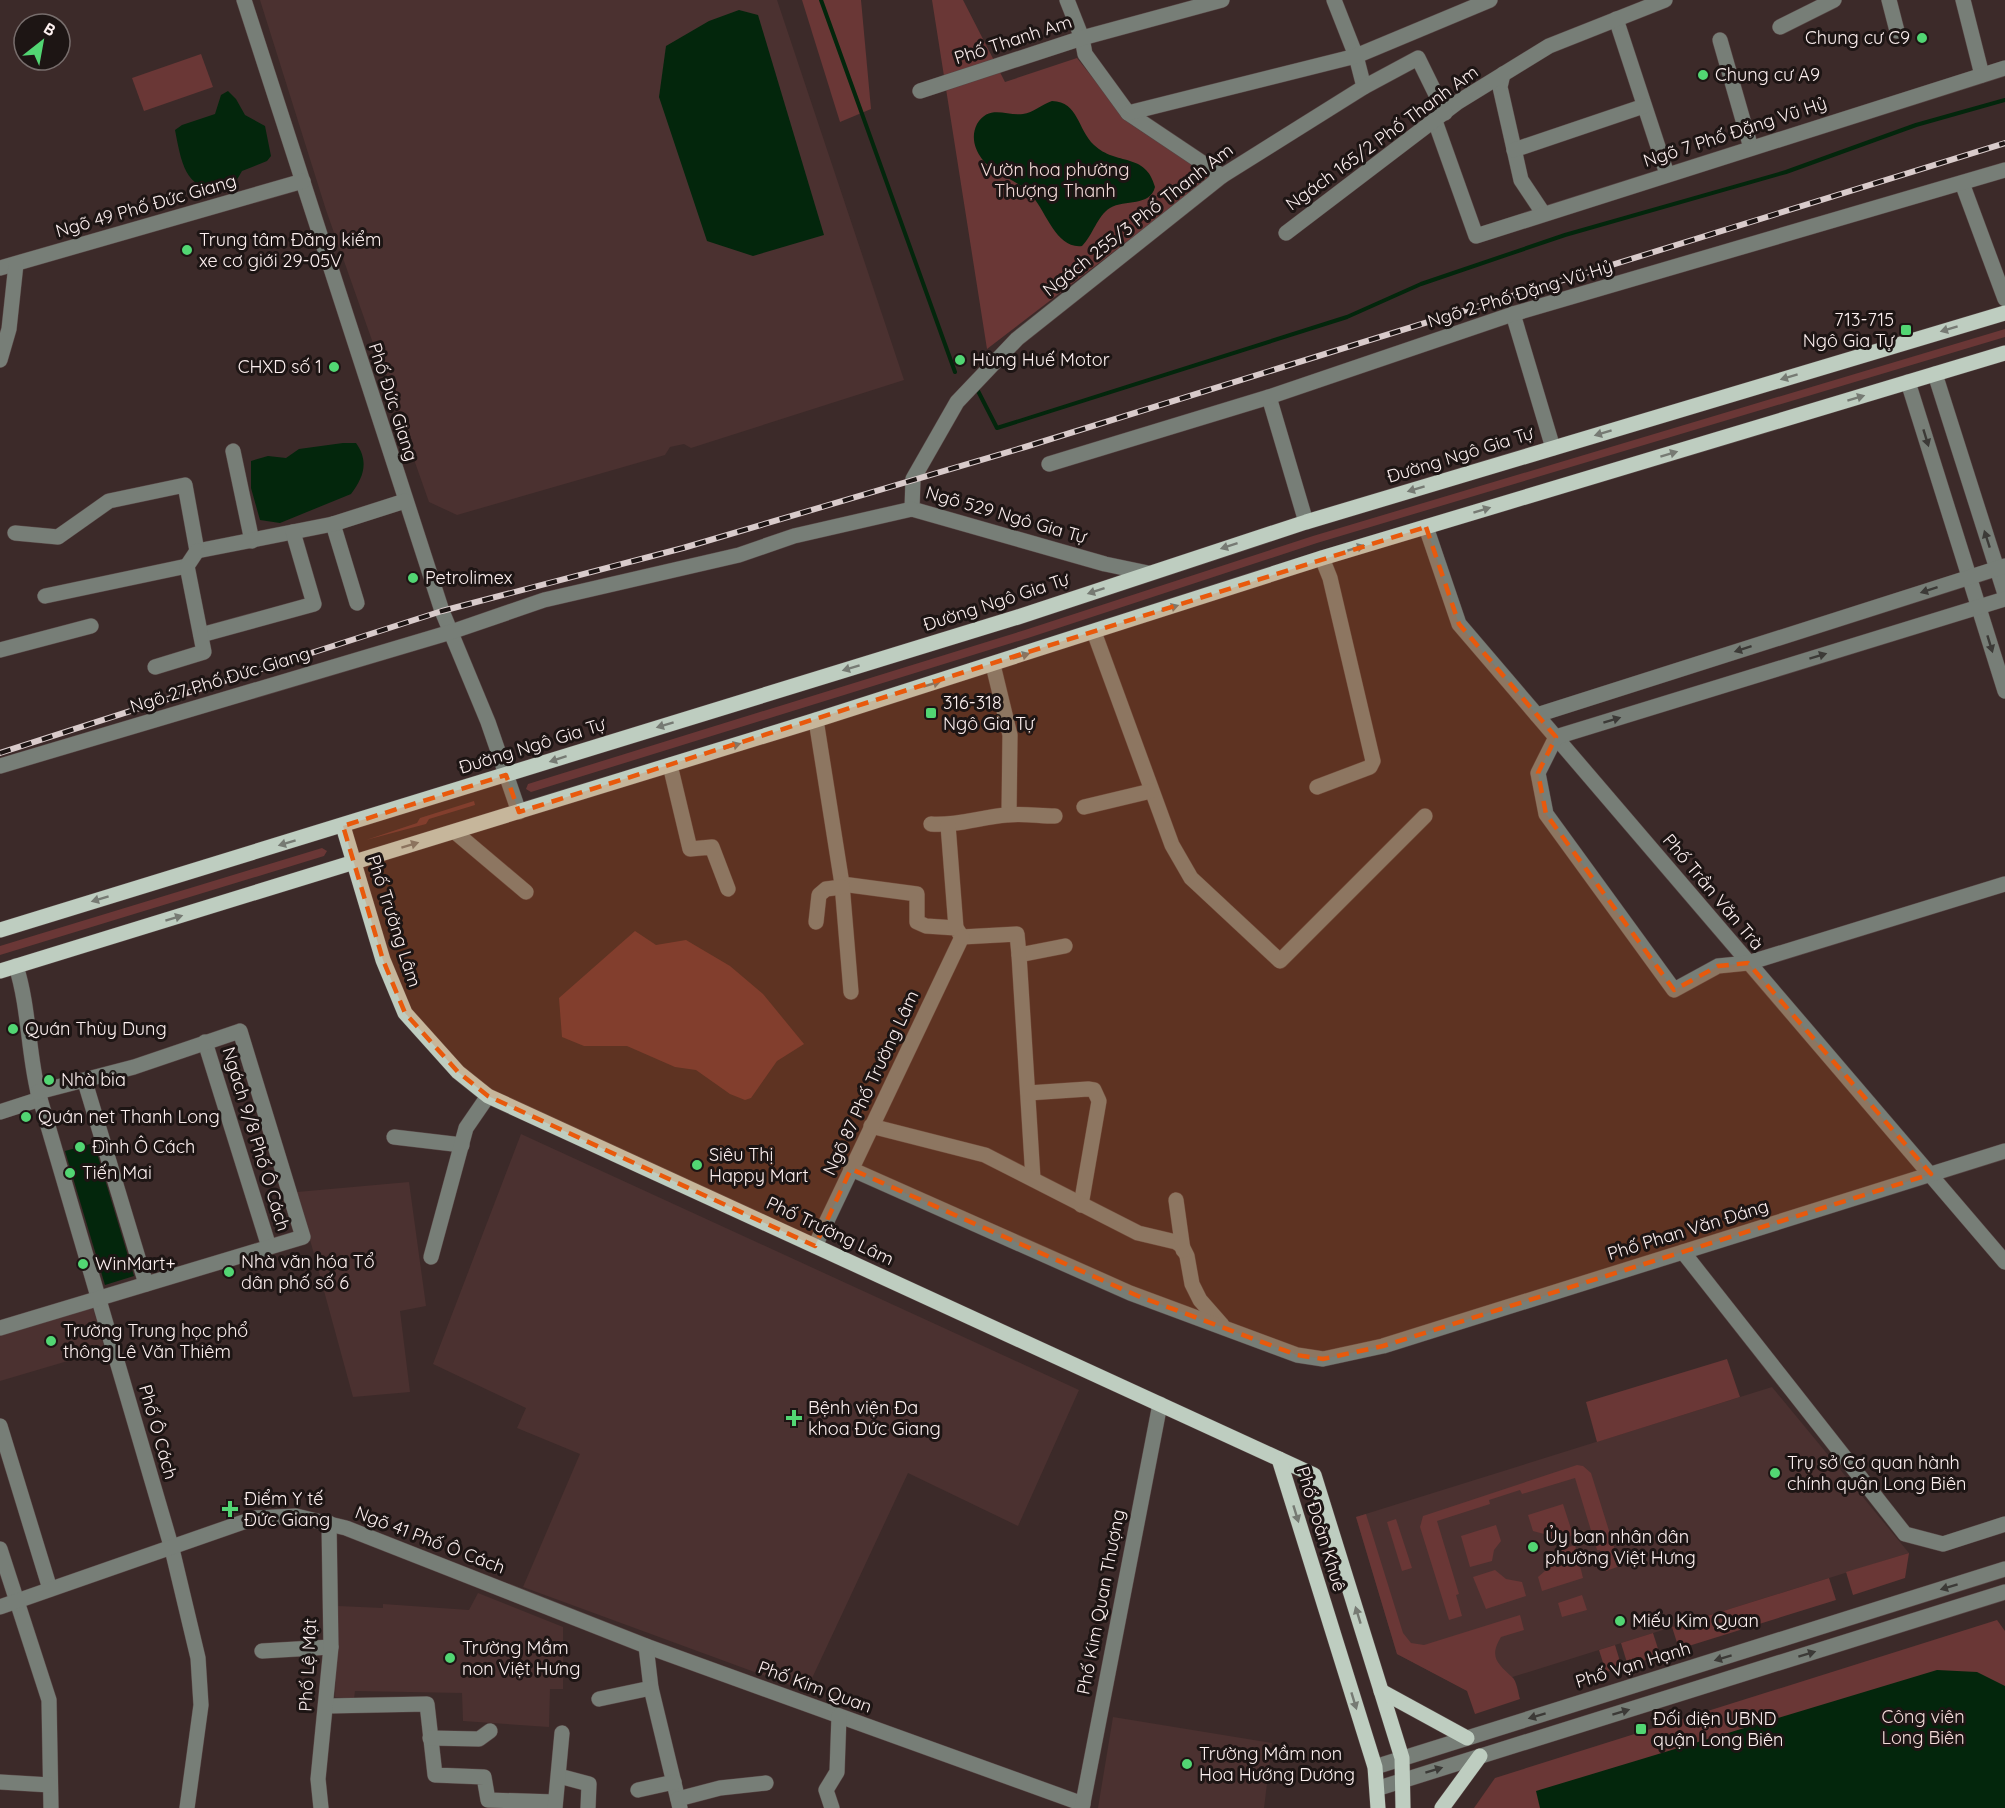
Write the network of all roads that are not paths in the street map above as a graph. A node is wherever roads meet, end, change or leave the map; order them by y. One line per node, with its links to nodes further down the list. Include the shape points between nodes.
1 (244, 0): 29 (street, Phố Đức Giang)
2 (1067, 0): 13 (street)
3 (1222, 0): 13 (street, Phố Thanh Am)
4 (1334, 0): 15 (street)
5 (1490, 0): 15 (street)
6 (1665, 0): 10 (street, Ngách 165/2 Phố Thanh Am)
7 (1834, 0): 11 (street)
8 (1889, 0): 12 (street)
9 (1963, 0): 18 (street)
10 (1616, 19): 17 (street, Ngách 165/2 Phố Thanh Am, via 1549,46); 21 (street)
11 (1780, 27)
12 (1897, 31)
13 (1082, 38): 20 (street, Phố Thanh Am); 22 (street, via 1085,54)
14 (1720, 40): 24 (street)
15 (1356, 56): 19 (street); 22 (street)
16 (2005, 68): 18 (street, Ngõ 7 Phố Đặng Vũ Hỷ)
17 (1503, 74): 23 (street, Ngách 165/2 Phố Thanh Am); 25 (street, via 1500,87)
18 (1982, 75): 24 (street, Ngõ 7 Phố Đặng Vũ Hỷ)
19 (1364, 87): 23 (street, Ngách 255/3 Phố Thanh Am, via 1418,58); 28 (street, Ngách 255/3 Phố Thanh Am)
20 (920, 91)
21 (1644, 106): 25 (street); 27 (street)
22 (1128, 113): 28 (street)
23 (1440, 117): 31 (street, Ngõ 7 Phố Đặng Vũ Hỷ, via 1476,236); 32 (street, Ngách 165/2 Phố Thanh Am)
24 (1750, 148): 27 (street, Ngõ 7 Phố Đặng Vũ Hỷ)
25 (1514, 150): 31 (street, via 1521,180)
26 (2005, 170): 30 (street, Ngõ 2 Phố Đặng Vũ Hỷ)
27 (1667, 174): 31 (street, Ngõ 7 Phố Đặng Vũ Hỷ)
28 (1221, 176): 38 (street, Ngách 255/3 Phố Thanh Am)
29 (303, 181): 33 (street, Ngõ 49 Phố Đức Giang); 49 (street, Phố Đức Giang)
30 (1962, 183): 35 (street); 37 (street, Ngõ 2 Phố Đặng Vũ Hỷ)
31 (1543, 213)
32 (1286, 233)
33 (16, 264): 34 (street, Ngõ 49 Phố Đức Giang); 40 (street, via 9,329)
34 (0, 268)
35 (2005, 299)
36 (2005, 313): 44 (main road, Đường Ngô Gia Tự, one-way to 44)
37 (1513, 314): 43 (street, Ngõ 2 Phố Đặng Vũ Hỷ); 44 (street)
38 (1017, 339): 50 (street, Ngõ 529 Ngô Gia Tự, via 957,402 913,479)
39 (2005, 353): 41 (main road)
40 (0, 360)
41 (1935, 374): 42 (main road); 47 (street)
42 (1908, 382): 48 (street, one-way to 48); 53 (main road, one-way to 42)
43 (1269, 396): 46 (street, Ngõ 2 Phố Đặng Vũ Hỷ); 51 (street)
44 (1553, 448): 51 (main road, Đường Ngô Gia Tự, one-way to 51)
45 (233, 451): 56 (street)
46 (1048, 464)
47 (1970, 485): 48 (street); 60 (street, one-way to 47)
48 (1944, 495): 62 (street)
49 (405, 501): 52 (street); 68 (street, Phố Đức Giang)
50 (912, 508): 61 (street, Ngõ 529 Ngô Gia Tự); 68 (street, Ngõ 27 Phố Đức Giang, via 794,536 739,555 544,600)
51 (1306, 522): 61 (main road, Đường Ngô Gia Tự, one-way to 61)
52 (333, 524): 54 (street); 65 (street)
53 (1426, 527): 58 (main road, one-way to 53); 75 (street, Phố Trần Văn Trà, via 1459,624)
54 (293, 532): 56 (street); 70 (street, via 314,604)
55 (15, 533): 57 (street, via 58,537 109,501 185,485)
56 (252, 541): 57 (street)
57 (197, 551): 59 (street)
58 (1322, 558): 69 (main road, one-way to 58); 81 (street, via 1330,578 1372,765)
59 (187, 566): 63 (street); 70 (street)
60 (2001, 567): 62 (street); 64 (street)
61 (1148, 573): 80 (main road, Đường Ngô Gia Tự, one-way to 80)
62 (1969, 577): 66 (street); 75 (street, one-way to 75)
63 (45, 596)
64 (2005, 596): 66 (street)
65 (357, 603)
66 (1979, 607): 74 (street, one-way to 74); 77 (street, one-way to 66)
67 (91, 626): 71 (street)
68 (451, 632): 79 (street, Ngõ 27 Phố Đức Giang); 80 (street, Phố Đức Giang)
69 (1094, 632): 72 (main road, one-way to 69); 82 (street)
70 (201, 635): 73 (street, via 204,652)
71 (0, 650)
72 (993, 665): 76 (main road, one-way to 72); 85 (street, via 1010,735)
73 (155, 667)
74 (2005, 691)
75 (1537, 715): 77 (street, Phố Trần Văn Trà)
76 (816, 720): 78 (main road, one-way to 76); 94 (street)
77 (1556, 737): 102 (street, Phố Trần Văn Trà); 102 (street, via 1538,773 1546,814 1674,990 1718,966)
78 (670, 765): 84 (main road); 95 (street, via 690,849 712,847)
79 (0, 766)
80 (506, 775): 84 (street, Phố Đức Giang); 89 (main road, Đường Ngô Gia Tự)
81 (1317, 787)
82 (1151, 791): 83 (street); 87 (street, via 1172,845 1191,878 1280,961)
83 (1084, 807)
84 (519, 812): 91 (main road)
85 (1009, 814): 86 (street); 90 (street)
86 (1055, 816)
87 (1425, 816)
88 (931, 824): 90 (street)
89 (343, 825): 92 (main road, Phố Trường Lâm); 98 (main road, Đường Ngô Gia Tự, one-way to 98)
90 (948, 825): 99 (street)
91 (454, 832): 92 (main road, one-way to 91); 96 (street)
92 (354, 863): 103 (main road, one-way to 92); 109 (main road, Phố Trường Lâm, via 389,978 405,1013 452,1065)
93 (2005, 884): 102 (street)
94 (842, 885): 97 (street, via 821,892); 99 (street, via 917,894 917,922); 105 (street)
95 (728, 889)
96 (526, 892)
97 (816, 922)
98 (0, 930)
99 (959, 932): 101 (street, via 1017,934); 112 (street, Ngõ 87 Phố Trường Lâm)
100 (1065, 946): 101 (street)
101 (1019, 955): 108 (street)
102 (1748, 963): 117 (street, Phố Trần Văn Trà)
103 (16, 966): 104 (main road); 110 (street, Phố Ô Cách, via 23,987)
104 (0, 971)
105 (851, 992)
106 (205, 1042): 107 (street); 122 (street, Ngách 9/8 Phố Ô Cách); 122 (street, via 240,1031 303,1237)
107 (85, 1082): 110 (street); 127 (street)
108 (1028, 1093): 118 (street); 120 (street, via 1088,1089 1097,1095)
109 (488, 1095): 114 (street, via 466,1128); 121 (main road, Phố Trường Lâm)
110 (39, 1096): 111 (street); 128 (street, Phố Ô Cách)
111 (0, 1112)
112 (871, 1126): 116 (street, Ngõ 87 Phố Trường Lâm); 118 (street, via 985,1155)
113 (394, 1137): 114 (street)
114 (462, 1145): 125 (street)
115 (2005, 1151): 117 (street, Phố Phan Văn Đáng)
116 (851, 1168): 121 (street, Ngõ 87 Phố Trường Lâm); 130 (street, Phố Phan Văn Đáng, via 1130,1293)
117 (1931, 1174): 124 (street, Phố Phan Văn Đáng); 126 (street, Phố Trần Văn Trà)
118 (1034, 1179): 120 (street)
119 (1176, 1200): 123 (street)
120 (1081, 1205): 123 (street, via 1138,1233 1176,1242)
121 (815, 1246): 131 (main road, Phố Trường Lâm)
122 (269, 1247): 127 (street)
123 (1183, 1250): 130 (street, via 1200,1300)
124 (1683, 1252): 130 (street, Phố Phan Văn Đáng, via 1383,1346 1316,1359); 135 (street, via 1905,1534 1943,1544)
125 (431, 1257)
126 (2005, 1262)
127 (146, 1284): 128 (street)
128 (99, 1298): 129 (street); 137 (street, Phố Ô Cách)
129 (0, 1328)
130 (1224, 1328)
131 (1160, 1404): 133 (main road, Phố Trường Lâm); 169 (street, Phố Kim Quan Thượng)
132 (0, 1426): 139 (street)
133 (1279, 1459): 148 (main road, Phố Đoàn Khuê, one-way to 133, via 1314,1475); 158 (main road, Phố Đoàn Khuê, one-way to 158)
134 (329, 1523): 137 (street, Ngõ 41 Phố Ô Cách, via 282,1515 255,1518); 142 (street, Ngõ 41 Phố Ô Cách); 145 (street, Phố Lệ Mật)
135 (2005, 1524)
136 (0, 1549): 141 (street)
137 (172, 1549): 139 (street, Ngõ 41 Phố Ô Cách); 171 (street, Phố Ô Cách, via 198,1658 202,1693)
138 (2005, 1569): 155 (street, Phố Vạn Hạnh, one-way to 155)
139 (50, 1589): 141 (street, Ngõ 41 Phố Ô Cách)
140 (2005, 1592): 156 (street, one-way to 140)
141 (15, 1599): 143 (street, Ngõ 41 Phố Ô Cách); 164 (street, via 49,1700)
142 (536, 1603): 144 (street, Phố Kim Quan)
143 (0, 1606)
144 (646, 1646): 147 (street); 151 (street, Phố Kim Quan)
145 (331, 1647): 146 (street); 150 (street, Phố Lệ Mật)
146 (262, 1651)
147 (651, 1688): 149 (street); 162 (street)
148 (1382, 1691): 155 (main road); 157 (main road, Phố Đoàn Khuê)
149 (600, 1699)
150 (327, 1706): 154 (street, via 427,1704); 172 (street, Phố Lệ Mật, via 318,1779)
151 (839, 1716): 169 (street, Phố Kim Quan); 174 (street, via 837,1772 826,1790)
152 (490, 1731): 154 (street, via 479,1739)
153 (562, 1733): 159 (street)
154 (430, 1738): 168 (street, via 435,1775 484,1777 488,1800)
155 (1467, 1738): 157 (street, Phố Vạn Hạnh)
156 (1480, 1756): 160 (street, one-way to 156); 177 (main road)
157 (1402, 1758): 158 (street, Phố Vạn Hạnh); 160 (main road, Phố Đoàn Khuê)
158 (1375, 1767): 165 (main road, Phố Đoàn Khuê)
159 (559, 1776): 168 (street); 173 (street, via 589,1784)
160 (1403, 1780): 165 (street); 176 (main road, Phố Đoàn Khuê)
161 (0, 1782): 164 (street)
162 (674, 1782): 166 (street); 167 (street)
163 (766, 1783): 167 (street, via 720,1788)
164 (50, 1785): 170 (street)
165 (1379, 1788): 175 (main road, Phố Đoàn Khuê)
166 (638, 1790)
167 (679, 1803)
168 (555, 1805)
169 (1082, 1806)
170 (51, 1808)
171 (187, 1808)
172 (321, 1808)
173 (588, 1808)
174 (832, 1808)
175 (1378, 1808)
176 (1403, 1808)
177 (1442, 1808)

